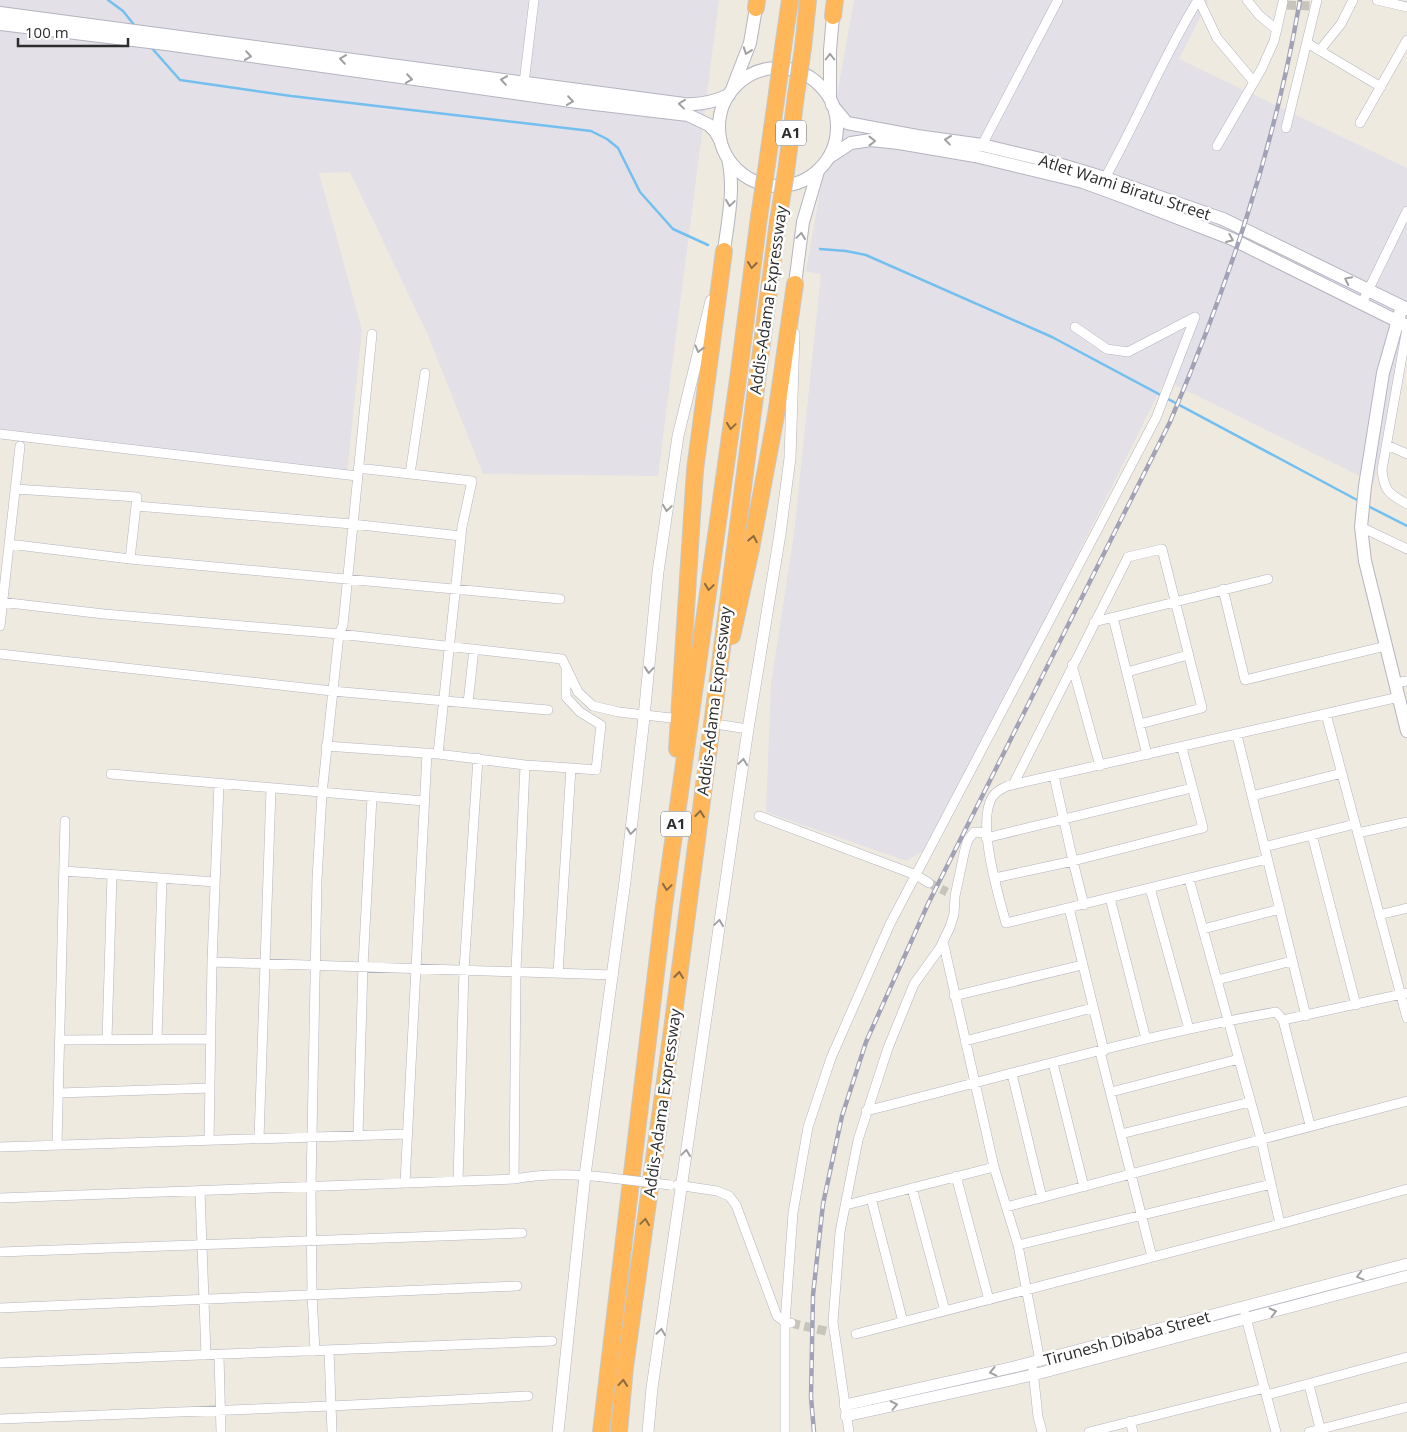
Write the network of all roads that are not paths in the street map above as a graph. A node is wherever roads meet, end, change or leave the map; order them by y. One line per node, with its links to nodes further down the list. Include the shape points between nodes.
1 (534, 0): 22 (street)
2 (790, 0): 126 (highway, Addis-Adama Expressway / A1, one-way to 126, bridge)
3 (808, 0): 97 (highway, Addis-Adama Expressway / A1, bridge)
4 (1058, 0): 30 (street)
5 (1199, 0): 21 (street, via 1218,38); 36 (street, via 1181,28)
6 (1247, 0): 16 (street)
7 (1353, 0): 20 (street, via 1341,24)
8 (1377, 0): 13 (street)
9 (1284, 2): 16 (street)
10 (756, 3): 24 (main road, one-way to 24, via 750,43)
11 (1315, 4): 19 (street)
12 (835, 5): 25 (main road, one-way to 12, via 830,50)
13 (1407, 7)
14 (0, 13): 17 (main road)
15 (0, 24): 17 (main road)
16 (1277, 30): 21 (street)
17 (125, 35): 22 (main road, one-way to 17, via 157,33); 29 (main road, one-way to 29, via 166,44 688,116 709,125)
18 (1407, 40): 23 (street)
19 (1307, 43): 20 (street); 27 (street)
20 (1320, 50): 23 (street)
21 (1254, 82): 31 (street)
22 (524, 83): 24 (main road, one-way to 22, via 712,102 692,105)
23 (1381, 87): 26 (street)
24 (730, 94): 25 (main road, via 742,80 774,68 806,75 820,86); 29 (main road, via 720,118)
25 (831, 102): 28 (main road, Atlet Wami Biratu Street, via 847,123); 33 (main road, via 837,123)
26 (1360, 123)
27 (1286, 128)
28 (916, 141): 30 (main road, Atlet Wami Biratu Street, one-way to 28); 33 (main road, one-way to 28, via 851,143); 34 (main road, via 975,156)
29 (721, 142): 32 (main road)
30 (982, 145): 34 (main road, Atlet Wami Biratu Street)
31 (1217, 146)
32 (727, 156): 35 (main road, via 743,174 773,186 789,185); 38 (main road, one-way to 38, via 732,190)
33 (828, 158): 35 (main road)
34 (1022, 161): 36 (main road, Atlet Wami Biratu Street); 41 (main road, one-way to 41, via 1232,239)
35 (818, 171): 39 (main road, one-way to 35, via 803,222)
36 (1105, 178): 40 (main road, Atlet Wami Biratu Street, one-way to 36, via 1223,219)
37 (1407, 212): 40 (street)
38 (724, 251): 88 (street, one-way to 88, via 678,436 658,572); 126 (highway, via 695,470)
39 (795, 284): 94 (street, via 790,458); 97 (highway, one-way to 39, via 751,549 776,415)
40 (1369, 290): 41 (street); 42 (main road, Atlet Wami Biratu Street)
41 (1362, 303): 43 (main road)
42 (1405, 308): 43 (main road)
43 (1404, 325): 47 (street); 58 (main road, via 1383,373)
44 (1075, 327): 131 (street, via 1107,349 1128,352 1195,316 1156,418)
45 (372, 334): 52 (street)
46 (425, 373): 53 (street)
47 (1403, 382): 49 (street)
48 (0, 434): 52 (street)
49 (1387, 445): 51 (street); 55 (street, via 1382,470 1384,483 1390,495)
50 (20, 446): 54 (street)
51 (1407, 454)
52 (358, 472): 53 (street); 57 (street)
53 (410, 474): 59 (street, via 472,481)
54 (15, 489): 56 (street, via 137,497); 60 (street)
55 (1407, 504)
56 (136, 506): 57 (street); 62 (street)
57 (352, 524): 59 (street); 63 (street)
58 (1360, 528): 61 (street); 75 (main road)
59 (461, 536): 65 (street)
60 (9, 544): 62 (street); 69 (street)
61 (1407, 549)
62 (130, 559): 63 (street)
63 (347, 578): 65 (street); 73 (street, via 343,625)
64 (1268, 579): 66 (street)
65 (455, 588): 67 (street); 74 (street)
66 (1223, 589): 68 (street); 75 (street, via 1245,680)
67 (560, 598)
68 (1175, 601): 70 (street); 71 (street, via 1162,550 1128,557); 78 (street)
69 (1, 602): 72 (street); 73 (street)
70 (1113, 617): 71 (street); 81 (street)
71 (1094, 622): 79 (street)
72 (0, 626)
73 (339, 634): 74 (street); 83 (street)
74 (449, 646): 76 (street); 85 (street)
75 (1386, 646): 82 (main road)
76 (474, 649): 80 (street, via 562,658); 86 (street)
77 (0, 654): 83 (street)
78 (1188, 655): 81 (street); 92 (street, via 1202,708)
79 (1072, 665): 105 (street); 111 (street)
80 (566, 667): 88 (street, via 578,692 593,706); 106 (street, via 566,697 580,712 601,725 596,770)
81 (1127, 672): 92 (street)
82 (1401, 682): 84 (main road)
83 (332, 690): 85 (street); 98 (street)
84 (1399, 697): 89 (street); 90 (main road)
85 (444, 701): 86 (street); 101 (street)
86 (468, 703): 87 (street)
87 (548, 710)
88 (645, 714): 91 (street); 156 (street, one-way to 156)
89 (1326, 714): 96 (street); 108 (street)
90 (1405, 714): 95 (main road)
91 (671, 718)
92 (1140, 724): 102 (street)
93 (722, 725): 94 (street)
94 (748, 729): 202 (street, one-way to 94)
95 (1407, 731)
96 (1237, 735): 99 (street); 115 (street)
97 (709, 741): 257 (highway, Addis-Adama Expressway / A1, one-way to 97, via 625,1366)
98 (326, 746): 100 (street); 114 (street)
99 (1182, 748): 102 (street); 112 (street)
100 (427, 753): 101 (street); 117 (street)
101 (438, 754): 103 (street)
102 (1147, 755): 105 (street)
103 (478, 758): 104 (street); 153 (street)
104 (525, 764): 106 (street); 154 (street)
105 (1100, 766): 109 (street)
106 (571, 768): 155 (street)
107 (111, 774): 110 (street)
108 (1342, 774): 115 (street); 122 (street)
109 (1054, 776): 111 (street); 119 (street)
110 (219, 784): 113 (street); 135 (street)
111 (1012, 785): 124 (street, via 996,792 992,798 986,819)
112 (1192, 788): 119 (street); 128 (street, via 1203,828)
113 (271, 789): 114 (street); 148 (street)
114 (322, 794): 116 (street); 149 (street)
115 (1252, 796): 125 (street)
116 (372, 797): 117 (street); 151 (street)
117 (424, 801): 152 (street)
118 (759, 816): 131 (street)
119 (1063, 818): 124 (street); 128 (street)
120 (65, 821): 129 (street)
121 (1407, 822): 122 (street)
122 (1357, 828): 123 (street); 143 (street)
123 (1312, 835): 125 (street); 160 (street)
124 (986, 836): 132 (street); 145 (street, via 974,832 968,840 951,894 954,914)
125 (1264, 847): 127 (street)
126 (672, 853): 256 (highway, Addis-Adama Expressway / A1, one-way to 256)
127 (1267, 859): 134 (street); 142 (street)
128 (1072, 861): 132 (street); 139 (street)
129 (64, 871): 130 (street); 171 (street)
130 (112, 875): 133 (street); 167 (street)
131 (916, 875): 136 (street); 232 (street, via 890,924 831,1058 808,1127 794,1213)
132 (995, 878): 140 (street, via 1006,924)
133 (162, 879): 135 (street); 168 (street)
134 (1190, 879): 137 (street); 144 (street)
135 (215, 882): 147 (street)
136 (929, 882)
137 (1150, 888): 138 (street); 166 (street)
138 (1110, 898): 139 (street); 170 (street)
139 (1084, 905): 140 (street)
140 (1069, 908): 150 (street)
141 (1407, 908): 143 (street)
142 (1280, 909): 144 (street); 146 (street)
143 (1379, 915): 158 (street)
144 (1204, 929): 157 (street)
145 (942, 940): 159 (street); 183 (street, via 940,948 914,984)
146 (1292, 961): 157 (street); 162 (street)
147 (212, 962): 148 (street); 169 (street)
148 (264, 963): 149 (street); 189 (street)
149 (316, 965): 151 (street); 188 (street)
150 (1082, 965): 159 (street); 161 (street)
151 (363, 966): 152 (street); 187 (street)
152 (415, 968): 153 (street); 185 (street)
153 (464, 970): 154 (street); 199 (street)
154 (516, 971): 155 (street); 198 (street)
155 (558, 973): 156 (street)
156 (613, 975): 196 (street)
157 (1217, 980): 164 (street)
158 (1404, 994): 160 (street); 163 (street)
159 (954, 996): 172 (street)
160 (1356, 1005): 162 (street)
161 (1092, 1008): 172 (street); 173 (street)
162 (1306, 1016): 165 (street)
163 (1407, 1018)
164 (1228, 1020): 165 (street, via 1276,1012); 166 (street); 174 (street)
165 (1283, 1020): 184 (street)
166 (1189, 1029): 170 (street)
167 (107, 1039): 168 (street); 171 (street)
168 (157, 1039): 169 (street)
169 (211, 1039): 178 (street)
170 (1146, 1039): 173 (street)
171 (60, 1040): 180 (street)
172 (965, 1041): 177 (street)
173 (1102, 1051): 175 (street); 179 (street)
174 (1239, 1059): 179 (street); 182 (street)
175 (1053, 1063): 176 (street); 204 (street)
176 (1012, 1074): 177 (street); 210 (street)
177 (975, 1084): 183 (street); 194 (street)
178 (210, 1088): 180 (street); 191 (street)
179 (1110, 1092): 186 (street)
180 (59, 1093): 192 (street)
181 (1407, 1101): 184 (street)
182 (1250, 1102): 186 (street); 190 (street)
183 (866, 1111): 211 (street)
184 (1310, 1126): 190 (street)
185 (407, 1134): 187 (street); 200 (street)
186 (1121, 1134): 195 (street)
187 (358, 1136): 188 (street)
188 (312, 1137): 189 (street); 203 (street)
189 (258, 1138): 191 (street)
190 (1260, 1139): 195 (street); 201 (street)
191 (209, 1140): 192 (street)
192 (57, 1145): 193 (street)
193 (0, 1147)
194 (994, 1167): 197 (street); 212 (street)
195 (1131, 1172): 204 (street); 213 (street)
196 (585, 1175): 198 (street, via 541,1174); 202 (street, bridge); 255 (street)
197 (956, 1176): 205 (street); 227 (street)
198 (514, 1179): 199 (street)
199 (458, 1181): 200 (street)
200 (405, 1183): 203 (street)
201 (1271, 1184): 213 (street); 214 (street)
202 (676, 1185): 232 (street, via 729,1196 736,1205 777,1316); 258 (street, one-way to 202)
203 (311, 1187): 207 (street); 216 (street)
204 (1084, 1187): 210 (street)
205 (912, 1188): 209 (street); 230 (street)
206 (1407, 1189): 214 (street)
207 (200, 1191): 208 (street); 217 (street)
208 (0, 1198)
209 (871, 1198): 211 (street); 233 (street)
210 (1042, 1198): 212 (street)
211 (846, 1204): 249 (street, via 840,1232 833,1322)
212 (1006, 1207): 218 (street)
213 (1142, 1216): 218 (street); 220 (street)
214 (1280, 1224): 220 (street)
215 (522, 1234): 216 (street)
216 (312, 1240): 217 (street); 225 (street)
217 (201, 1244): 219 (street); 226 (street)
218 (1018, 1245): 224 (street)
219 (0, 1252)
220 (1152, 1257): 224 (street)
221 (1407, 1264): 228 (street, Tirunesh Dibaba Street, one-way to 228)
222 (1407, 1276): 231 (street, Tirunesh Dibaba Street, one-way to 222)
223 (517, 1286): 225 (street)
224 (1028, 1290): 227 (street); 242 (street)
225 (312, 1295): 226 (street); 237 (street)
226 (204, 1299): 229 (street); 239 (street)
227 (989, 1300): 230 (street)
228 (1244, 1306): 231 (street); 242 (street, Tirunesh Dibaba Street)
229 (0, 1308)
230 (945, 1311): 233 (street)
231 (1247, 1319): 242 (street, Tirunesh Dibaba Street); 244 (street)
232 (788, 1322): 259 (street)
233 (903, 1322): 234 (street)
234 (856, 1334)
235 (552, 1341): 236 (street)
236 (329, 1350): 237 (street); 246 (street)
237 (316, 1351): 238 (street)
238 (219, 1355): 239 (street); 248 (street)
239 (206, 1356): 241 (street)
240 (1407, 1357): 243 (street)
241 (0, 1363)
242 (1035, 1366): 249 (street, Tirunesh Dibaba Street); 261 (street, via 1038,1418)
243 (1309, 1385): 244 (street); 252 (street)
244 (1266, 1392): 251 (street); 264 (street)
245 (528, 1396): 246 (street)
246 (331, 1406): 248 (street); 254 (street)
247 (1407, 1407): 252 (street)
248 (220, 1410): 250 (street); 253 (street)
249 (845, 1410): 260 (street)
250 (0, 1419)
251 (1130, 1421): 262 (street); 263 (street)
252 (1321, 1431): 265 (street)
253 (221, 1432)
254 (332, 1432)
255 (558, 1432)
256 (602, 1432)
257 (619, 1432)
258 (648, 1432)
259 (785, 1432)
260 (849, 1432)
261 (1042, 1432)
262 (1091, 1432)
263 (1133, 1432)
264 (1274, 1432)
265 (1309, 1432)

